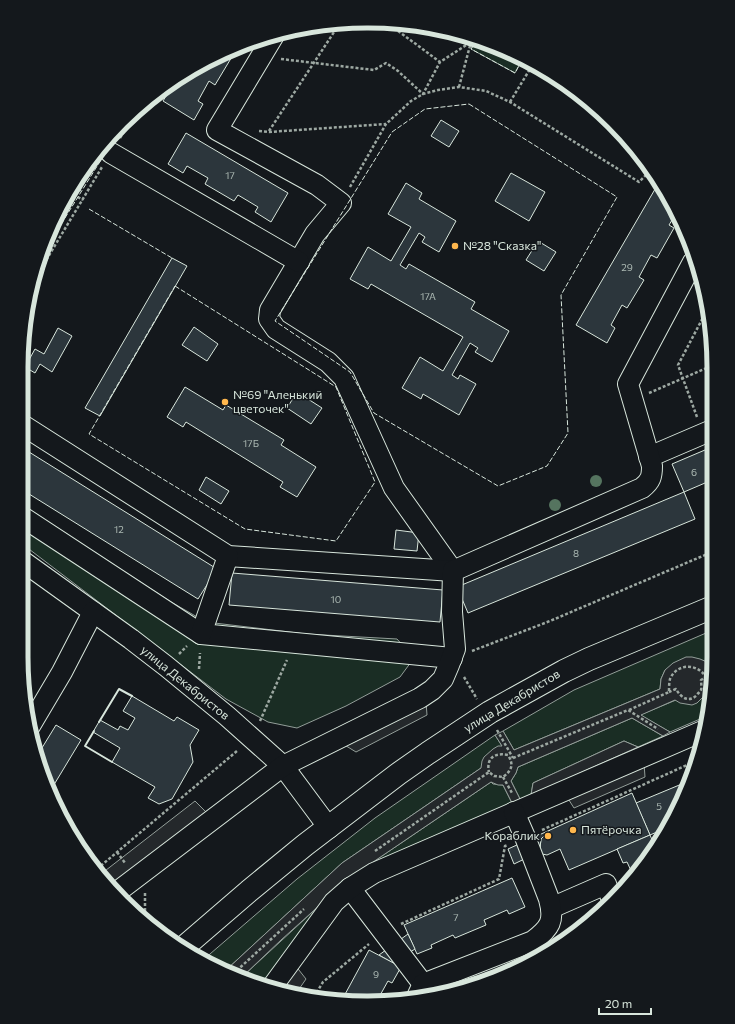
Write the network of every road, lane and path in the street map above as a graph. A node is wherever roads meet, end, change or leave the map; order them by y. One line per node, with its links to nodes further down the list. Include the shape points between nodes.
1 (336, 30): 15 (path)
2 (396, 30): 7 (path)
3 (269, 43): 20 (street, via 217,130 317,185)
4 (468, 44): 7 (path)
5 (470, 44): 9 (path)
6 (274, 58): 10 (path, via 374,70 386,63)
7 (440, 62): 10 (path)
8 (530, 69): 11 (path)
9 (459, 87): 10 (path); 11 (path, via 486,91)
10 (424, 94): 12 (path)
11 (510, 102): 17 (path, via 639,182)
12 (386, 124): 15 (path); 20 (path)
13 (127, 127): 16 (path)
14 (254, 131): 15 (path)
15 (269, 132)
16 (111, 153): 19 (path); 21 (street)
17 (647, 175)
18 (75, 195): 19 (path)
19 (83, 200): 22 (path)
20 (341, 203): 21 (street, via 315,234)
21 (299, 262): 36 (street, via 270,310 268,319 276,329 328,362 344,378 394,488)
22 (45, 263)
23 (691, 266): 27 (street, via 628,384)
24 (703, 319): 26 (path, via 678,364)
25 (707, 368): 26 (path)
26 (683, 378): 27 (path, via 642,396); 29 (path)
27 (636, 410): 31 (street)
28 (28, 428): 34 (street)
29 (707, 430)
30 (707, 432): 31 (street)
31 (649, 458): 36 (street, via 652,475 642,488)
32 (28, 521): 39 (street)
33 (707, 554): 41 (path, via 550,621)
34 (228, 556): 36 (street); 39 (street)
35 (28, 565): 38 (street, улица Декабристов)
36 (453, 571): 41 (street, via 452,612 455,649)
37 (707, 610): 47 (main road, улица Декабристов, via 589,659)
38 (93, 612): 42 (street, улица Декабристов); 48 (street)
39 (201, 634): 40 (street); 42 (path); 44 (path)
40 (295, 643): 41 (street); 51 (path)
41 (452, 658): 47 (path); 54 (street, via 443,679 420,698)
42 (166, 666): 44 (street, улица Декабристов)
43 (706, 677): 45 (path, via 701,680 700,692 694,698 685,699 676,689); 45 (path, via 703,672 692,666 684,667 675,672 670,680)
44 (198, 692): 51 (street, улица Декабристов)
45 (669, 692): 46 (path)
46 (628, 710): 49 (path); 52 (path)
47 (487, 714): 52 (path); 58 (main road, улица Декабристов, via 398,774)
48 (34, 719)
49 (660, 730)
50 (698, 733): 57 (street)
51 (252, 738): 54 (street, улица Декабристов)
52 (512, 759): 55 (path, via 508,755 496,755 491,758); 56 (path, via 509,772)
53 (690, 764): 59 (path)
54 (283, 766): 58 (street, улица Декабристов); 62 (street)
55 (489, 772): 56 (path, via 494,776); 60 (path)
56 (503, 777): 57 (path)
57 (514, 804): 59 (street); 61 (street, via 374,872)
58 (329, 828): 67 (main road, улица Декабристов)
59 (525, 837): 65 (street); 66 (path, via 505,846 499,879)
60 (374, 851)
61 (350, 888): 66 (street); 69 (street, via 334,902)
62 (120, 889)
63 (610, 895): 65 (street, via 606,884)
64 (309, 905): 68 (path)
65 (551, 908): 72 (street, via 550,924 545,932 533,941)
66 (384, 932): 70 (path, via 322,982); 71 (street)
67 (187, 944)
68 (238, 970)
69 (275, 983)
70 (317, 992)
71 (419, 992)
72 (420, 992)

